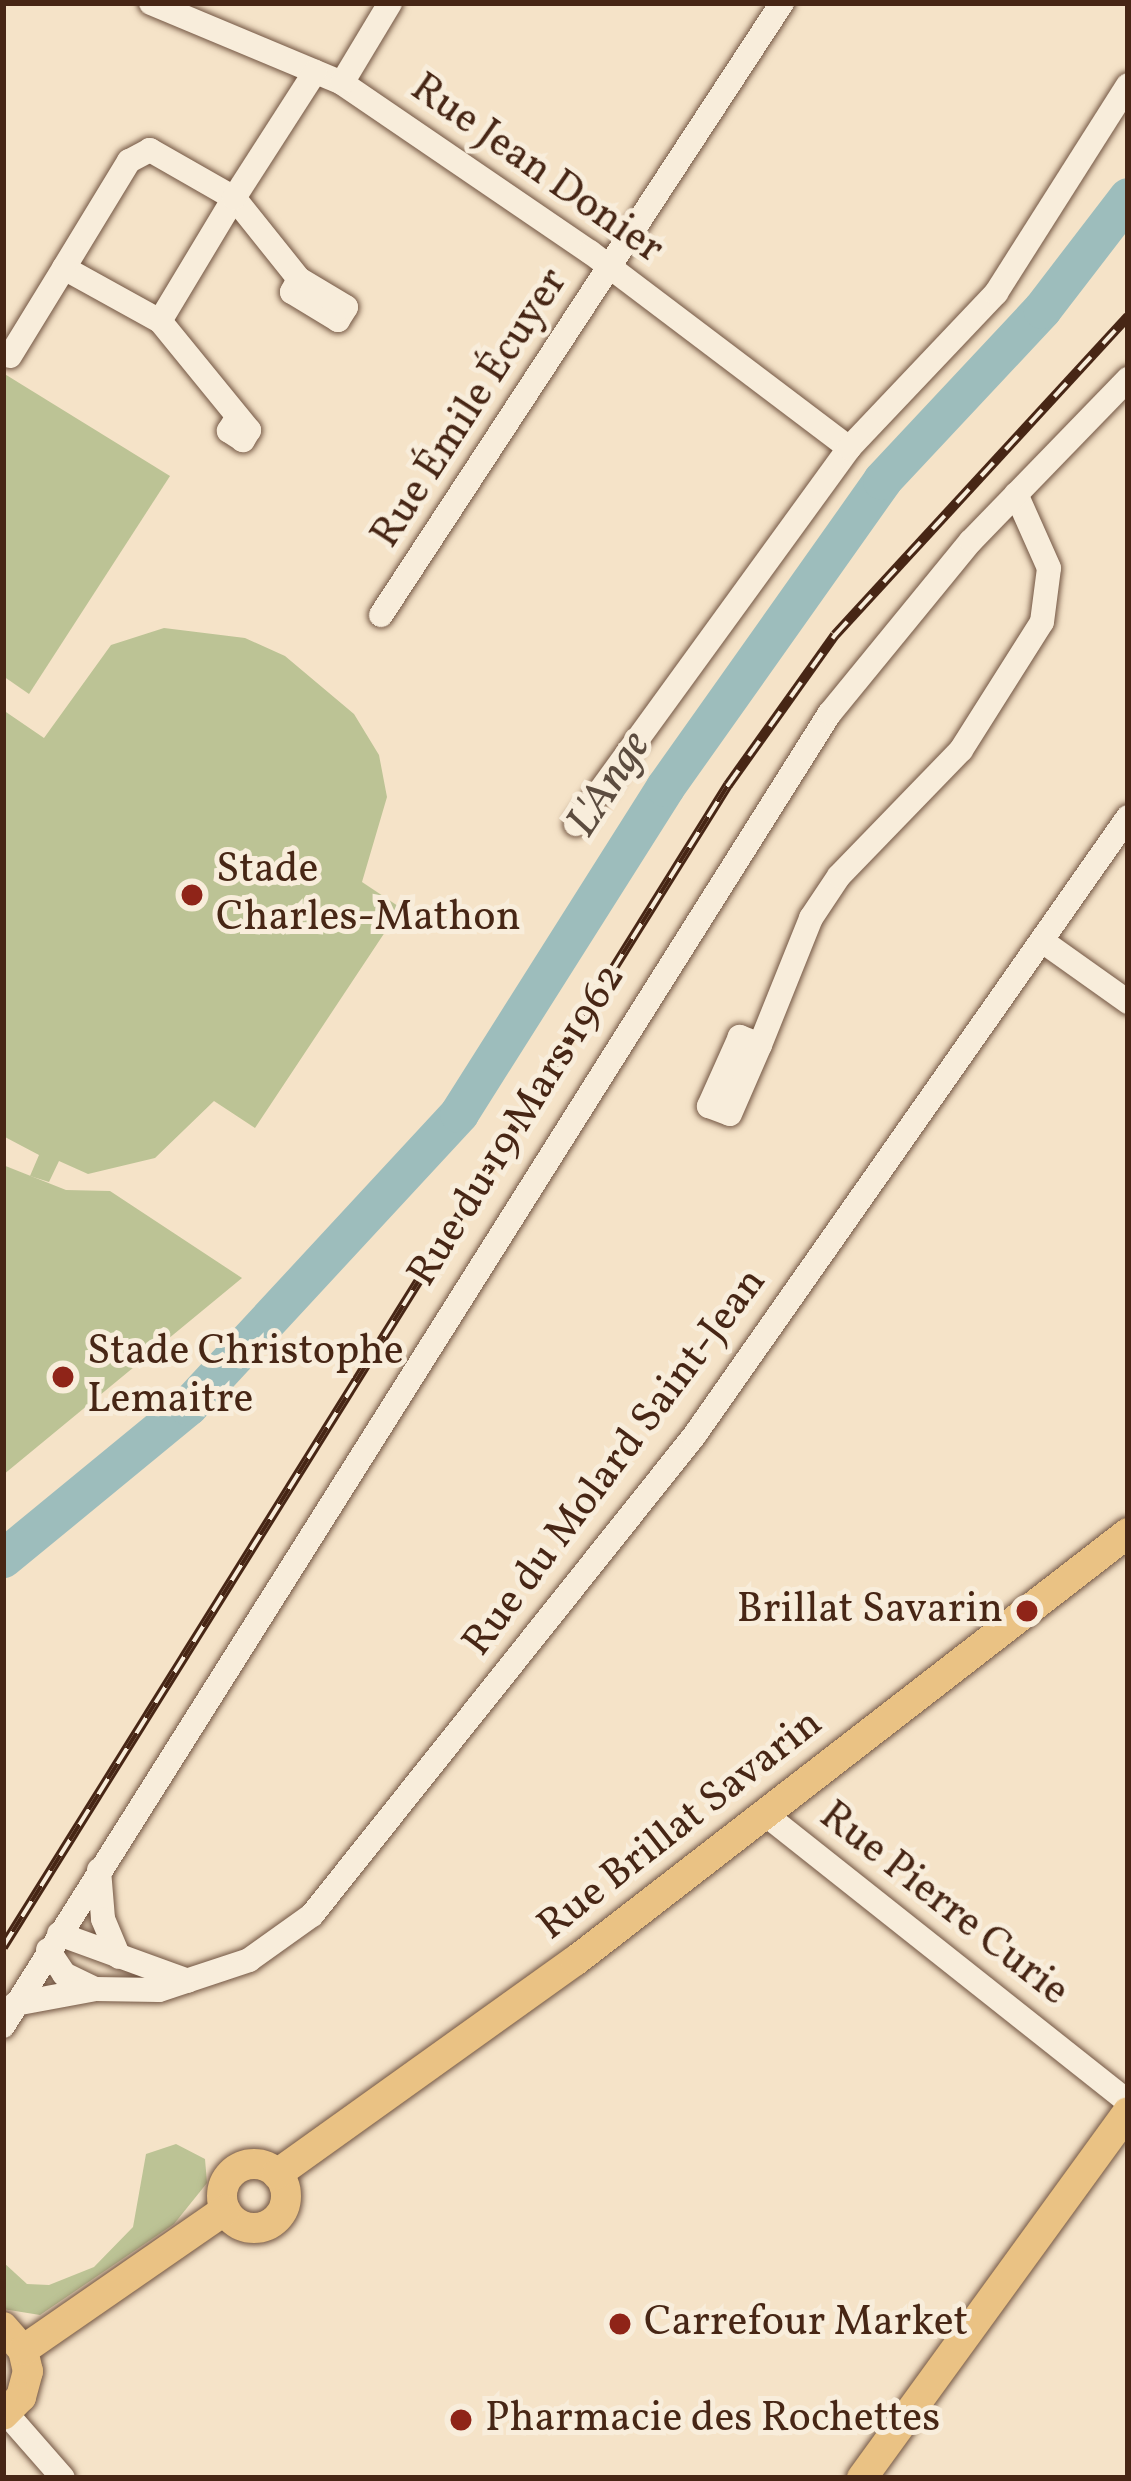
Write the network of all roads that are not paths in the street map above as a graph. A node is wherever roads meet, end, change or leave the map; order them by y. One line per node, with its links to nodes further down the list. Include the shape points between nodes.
1 (152, 3): 4 (street, Rue Jean Donier)
2 (390, 3): 5 (street)
3 (782, 3): 9 (street, Rue Émile Écuyer)
4 (315, 72): 5 (street, Rue Jean Donier); 7 (street)
5 (342, 83): 9 (street, Rue Jean Donier)
6 (1128, 86): 15 (street, via 996,293)
7 (234, 198): 8 (street, via 158,152 141,151); 10 (street); 11 (street)
8 (64, 268): 11 (street); 12 (street)
9 (610, 268): 15 (street, Rue Jean Donier); 17 (street, Rue Émile Écuyer)
10 (299, 279)
11 (160, 321): 14 (street)
12 (10, 356)
13 (1128, 379): 16 (street, Rue du 19 Mars 1962)
14 (235, 421)
15 (849, 448): 19 (street)
16 (1016, 494): 22 (street, via 1049,568 1042,622 961,750 839,876 811,918); 25 (street, Rue du 19 Mars 1962, via 884,643 745,839)
17 (381, 615)
18 (1128, 817): 20 (street, Rue du Molard Saint-Jean)
19 (576, 824)
20 (1045, 943): 21 (street); 28 (street, Rue du Molard Saint-Jean, via 694,1436 312,1916 249,1960)
21 (1128, 1002)
22 (760, 1045)
23 (1128, 1533): 24 (main road, Rue Brillat Savarin)
24 (765, 1814): 31 (street, Rue Pierre Curie); 33 (main road, Rue Brillat Savarin)
25 (99, 1870): 26 (street, Rue du 19 Mars 1962); 27 (street, via 104,1919)
26 (54, 1942): 27 (street); 29 (street, via 64,1973); 30 (street, Rue du 19 Mars 1962)
27 (119, 1957): 28 (street)
28 (191, 1982): 29 (street, Rue du Molard Saint-Jean)
29 (95, 1989): 30 (street, Rue du Molard Saint-Jean)
30 (9, 2014)
31 (1128, 2102)
32 (1128, 2112): 38 (main road)
33 (278, 2174): 34 (main road, Rue Brillat Savarin, via 253,2164 236,2170 224,2183); 34 (main road, via 286,2193 273,2221 247,2227)
34 (226, 2210): 35 (main road, Rue Brillat Savarin)
35 (13, 2338): 36 (main road, Rue Brillat Savarin, via 26,2384)
36 (4, 2414): 37 (street)
37 (62, 2478)
38 (862, 2478)

